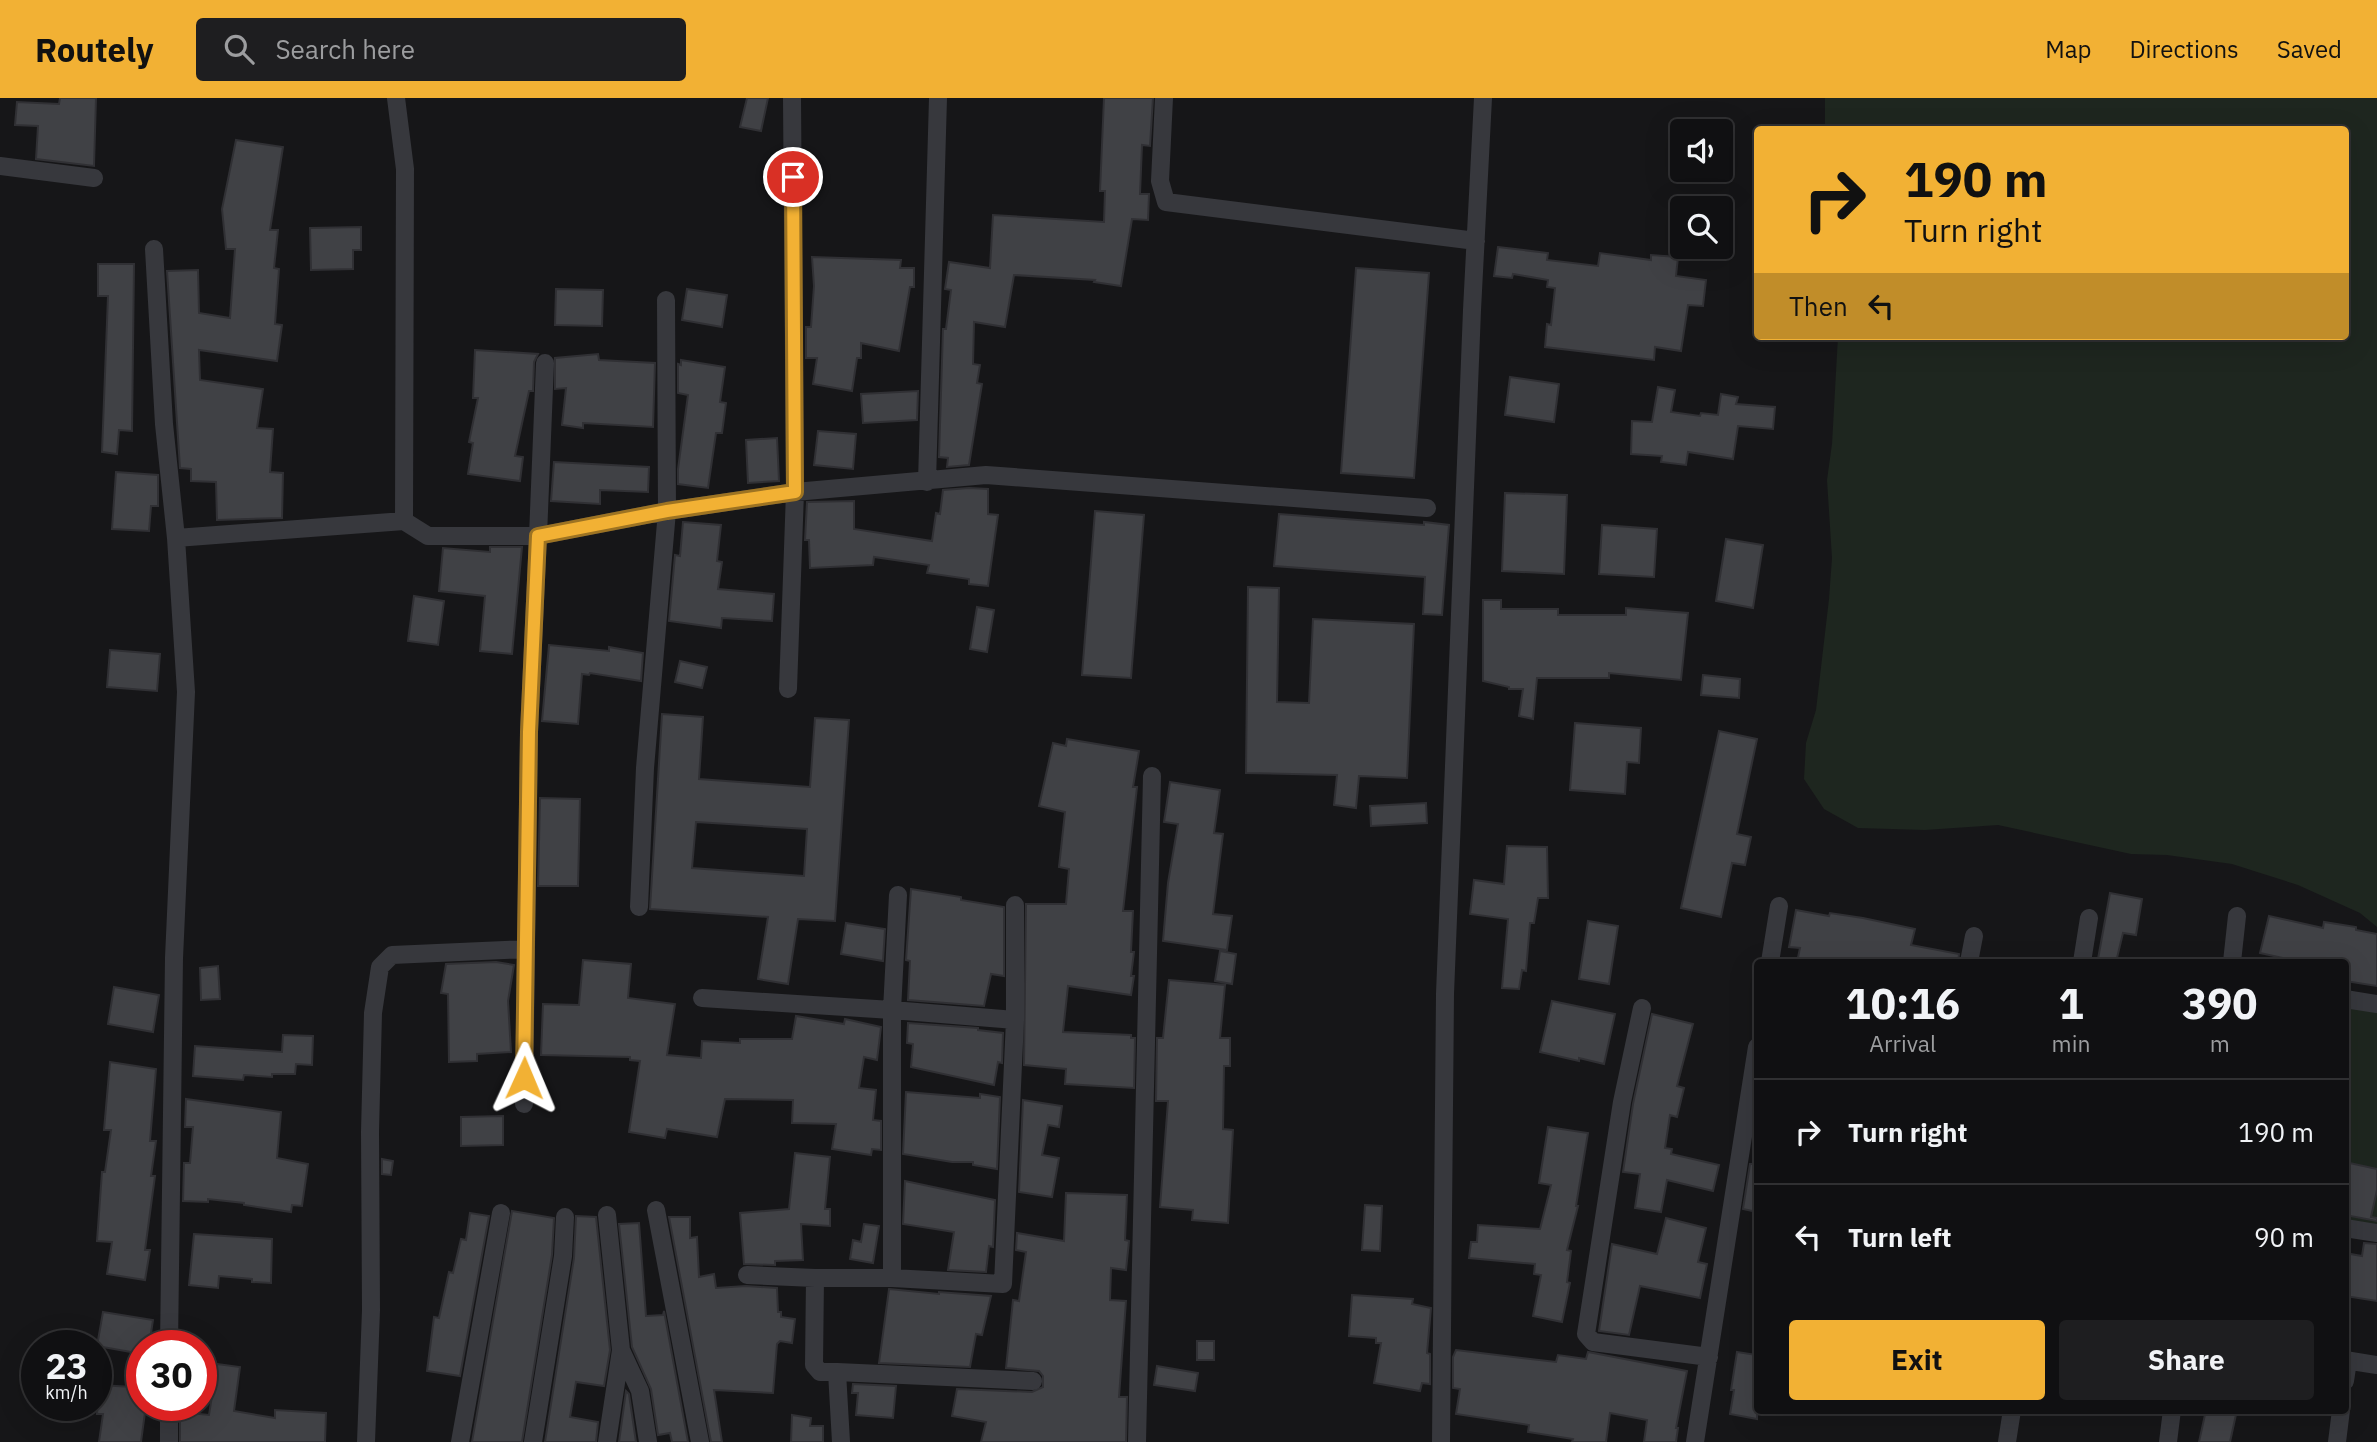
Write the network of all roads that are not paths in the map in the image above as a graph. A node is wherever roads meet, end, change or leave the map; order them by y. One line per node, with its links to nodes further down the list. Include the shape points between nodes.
1 (396, 98): 16 (street, via 405,169)
2 (792, 98): 13 (street)
3 (938, 98): 12 (street)
4 (1164, 98): 8 (street, via 1160,181 1166,202)
5 (1483, 98): 8 (street)
6 (0, 166): 7 (street)
7 (94, 178)
8 (1475, 241): 71 (street, via 1445,994)
9 (154, 249): 18 (street)
10 (666, 300): 15 (street)
11 (545, 363): 17 (street)
12 (927, 482): 13 (street); 14 (street, via 985,475)
13 (795, 492): 15 (street); 19 (street)
14 (1427, 508)
15 (667, 511): 17 (street); 24 (street)
16 (404, 521): 17 (street, via 428,536); 18 (street)
17 (538, 536): 28 (street)
18 (176, 538): 51 (street, via 186,692 174,958)
19 (789, 689)
20 (1152, 776): 70 (street)
21 (898, 895): 37 (street)
22 (1015, 905): 38 (street)
23 (1779, 906): 29 (street)
24 (639, 907)
25 (2237, 916): 32 (street)
26 (2089, 918): 31 (street)
27 (1974, 936): 30 (street)
28 (526, 949): 40 (street); 63 (street, via 392,956 380,967 373,1013)
29 (1770, 959)
30 (1970, 959)
31 (2082, 959)
32 (2232, 959)
33 (702, 998): 37 (street)
34 (2349, 1000): 35 (street)
35 (2377, 1004)
36 (1642, 1008): 53 (street, via 1622,1102 1586,1334 1593,1342)
37 (892, 1010): 38 (street); 50 (street)
38 (1015, 1020): 50 (street, via 1003,1284)
39 (1754, 1085): 41 (street)
40 (524, 1104)
41 (1749, 1148): 53 (street)
42 (656, 1210): 68 (street)
43 (501, 1213): 64 (street)
44 (607, 1216): 52 (street)
45 (565, 1217): 65 (street, via 563,1256)
46 (2349, 1228): 47 (street)
47 (2377, 1233)
48 (747, 1275): 49 (street)
49 (815, 1278): 50 (street); 56 (street, via 814,1365 820,1372)
50 (892, 1278)
51 (169, 1330)
52 (621, 1350): 66 (street); 67 (street, via 640,1391)
53 (1709, 1357): 72 (street)
54 (2349, 1361): 55 (street)
55 (2377, 1365)
56 (837, 1372): 57 (street); 69 (street)
57 (1033, 1381)
58 (2011, 1414): 73 (street)
59 (2172, 1414): 74 (street)
60 (2340, 1414): 75 (street)
61 (169, 1421): 62 (street)
62 (169, 1442)
63 (366, 1442)
64 (460, 1442)
65 (533, 1442)
66 (607, 1442)
67 (648, 1442)
68 (700, 1442)
69 (841, 1442)
70 (1137, 1442)
71 (1441, 1442)
72 (1695, 1442)
73 (2007, 1442)
74 (2168, 1442)
75 (2337, 1442)

